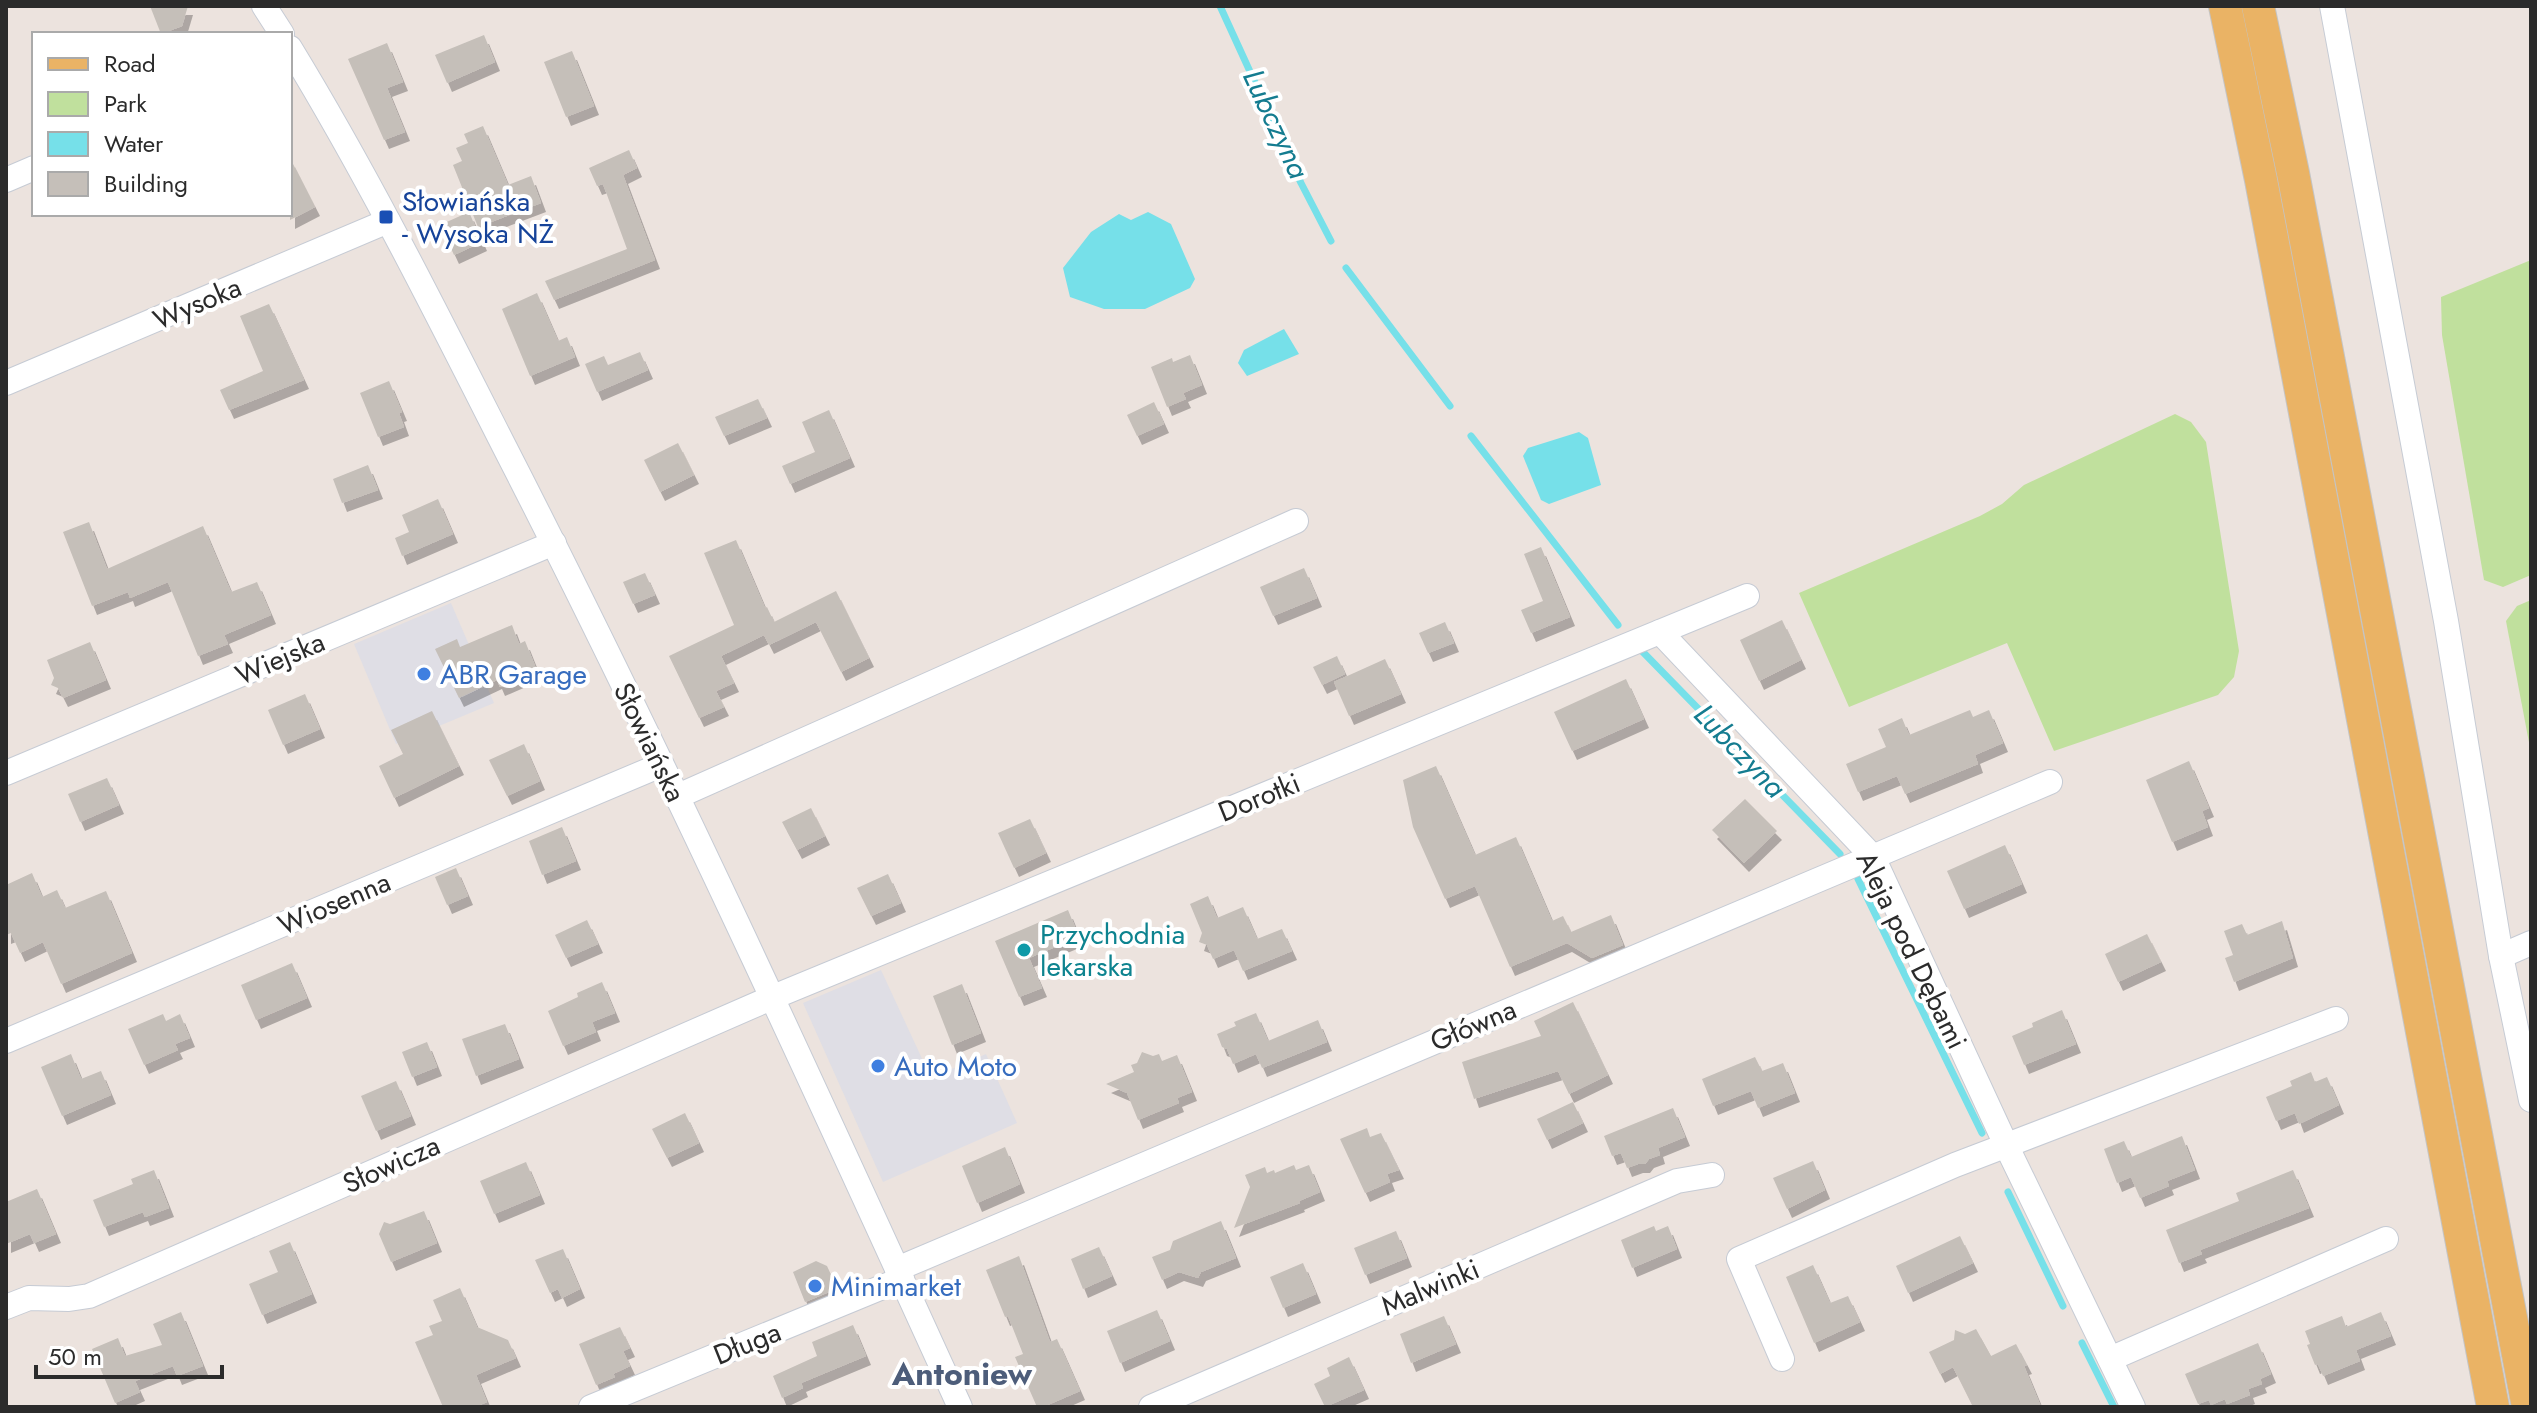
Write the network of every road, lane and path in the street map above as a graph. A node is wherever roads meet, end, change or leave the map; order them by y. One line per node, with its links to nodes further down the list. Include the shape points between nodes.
1 (264, 6): 5 (street)
2 (2225, 6): 37 (main road)
3 (2258, 6): 38 (main road)
4 (2332, 6): 21 (street, via 2446,621)
5 (281, 32)
6 (292, 57): 9 (street, Słowiańska)
7 (32, 169): 8 (street)
8 (6, 180)
9 (388, 221): 10 (street, Wysoka); 12 (street, Słowiańska)
10 (6, 383)
11 (1296, 521): 18 (street)
12 (554, 543): 15 (street, Słowiańska); 16 (street, Wiejska)
13 (1747, 596): 14 (street, Dorotki)
14 (1660, 632): 19 (street, Aleja pod Dębami); 22 (street, Dorotki)
15 (661, 765): 18 (street, Słowiańska); 24 (street, Wiosenna)
16 (6, 773)
17 (2050, 782): 19 (street, Główna)
18 (676, 797): 22 (street, Słowiańska)
19 (1873, 857): 26 (street, Aleja pod Dębami); 29 (street, Główna)
20 (2531, 943): 21 (street)
21 (2501, 956): 25 (street)
22 (771, 998): 29 (street, Słowiańska); 30 (street, Słowicza, via 89,1296 29,1298)
23 (2336, 1019): 26 (street)
24 (6, 1041)
25 (2531, 1100)
26 (2007, 1147): 31 (street, via 1739,1259); 32 (street, Aleja pod Dębami)
27 (1712, 1175): 35 (street, Malwinki, via 1677,1181)
28 (2386, 1239): 32 (street)
29 (899, 1274): 33 (street, Długa); 34 (street, Słowiańska)
30 (6, 1307)
31 (1782, 1359)
32 (2110, 1359): 36 (street, Aleja pod Dębami)
33 (591, 1407)
34 (960, 1407)
35 (1151, 1407)
36 (2133, 1407)
37 (2493, 1407)
38 (2528, 1407)

